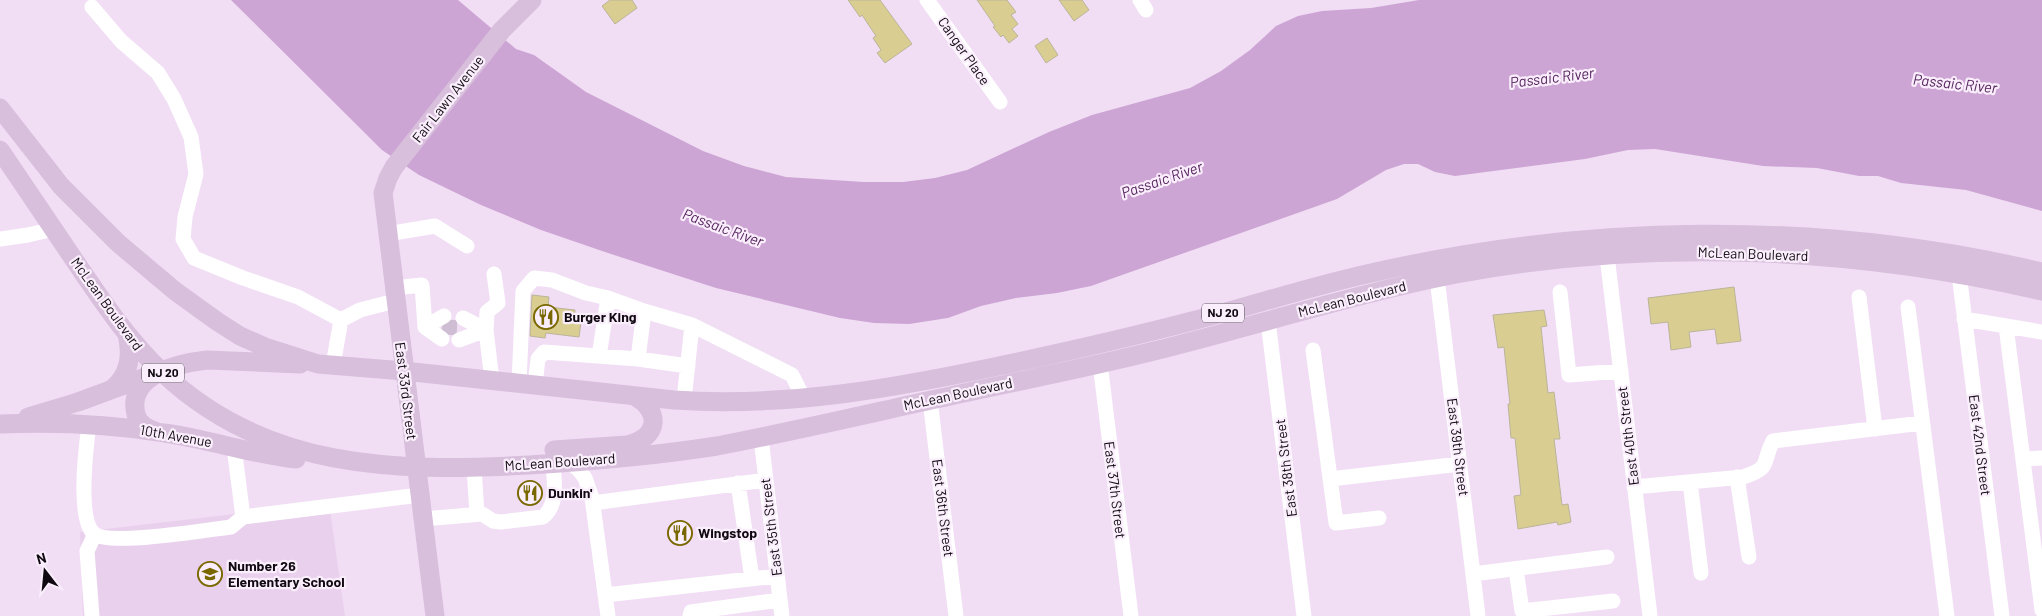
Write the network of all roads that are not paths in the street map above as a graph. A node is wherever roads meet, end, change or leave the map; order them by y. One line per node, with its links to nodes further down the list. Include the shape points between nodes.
1 (532, 0): 7 (main road, Fair Lawn Avenue, via 502,30)
2 (927, 0): 4 (street, Canger Place)
3 (92, 7): 25 (street, via 121,41 158,73 191,137 196,174 183,239 194,258 298,297)
4 (1000, 102)
5 (0, 108): 38 (main road, McLean Boulevard / NJ 20, via 61,186 147,268 240,336)
6 (2, 155): 8 (main road, McLean Boulevard / NJ 20)
7 (394, 167): 9 (main road, East 33rd Street, via 383,193)
8 (53, 229): 10 (street); 33 (main road, McLean Boulevard / NJ 20)
9 (387, 234): 11 (street, via 435,226); 19 (main road, East 33rd Street)
10 (0, 239)
11 (468, 246)
12 (1607, 256): 15 (main road, McLean Boulevard / NJ 20, via 1690,252 1776,254 1895,264); 16 (main road, McLean Boulevard / NJ 20); 42 (street, East 40th Street)
13 (2042, 272): 48 (main road, McLean Boulevard / NJ 20, via 1931,250 1778,234 1657,234 1556,241 1387,269 1148,333 999,366)
14 (494, 274): 31 (street, via 498,303 487,312)
15 (1958, 274): 17 (main road, McLean Boulevard / NJ 20); 24 (street, East 42nd Street)
16 (1437, 278): 26 (main road, McLean Boulevard / NJ 20); 62 (street, East 39th Street)
17 (2042, 291)
18 (1560, 292): 42 (street, via 1569,375)
19 (395, 295): 25 (street); 29 (street, via 422,285); 34 (main road, East 33rd Street)
20 (1859, 296): 54 (street)
21 (608, 298): 23 (street); 36 (street); 45 (street, via 586,294 552,280 534,278 523,291)
22 (1908, 307): 51 (street)
23 (644, 312): 27 (street); 37 (street)
24 (1964, 319): 28 (street); 100 (street, East 42nd Street)
25 (341, 320): 38 (street)
26 (1268, 320): 39 (main road, McLean Boulevard / NJ 20); 96 (street, East 38th Street)
27 (692, 325): 40 (street); 48 (street, via 792,375)
28 (2006, 326): 32 (street); 59 (street)
29 (426, 327): 30 (street); 34 (street)
30 (443, 327)
31 (486, 330): 31 (street, via 461,329); 44 (street)
32 (2042, 332)
33 (127, 334): 43 (main road, McLean Boulevard / NJ 20); 46 (main road, via 130,345 128,366 119,384)
34 (399, 335): 41 (main road, East 33rd Street)
35 (1313, 350): 66 (street)
36 (599, 356): 37 (street); 45 (street, via 544,352)
37 (638, 359): 40 (street)
38 (326, 364): 41 (main road, McLean Boulevard / NJ 20); 43 (main road, 10th Avenue, via 207,360)
39 (1100, 364): 50 (main road, McLean Boulevard / NJ 20); 95 (street, East 37th Street)
40 (688, 366): 49 (street)
41 (404, 371): 44 (main road, McLean Boulevard / NJ 20); 64 (main road, East 33rd Street)
42 (1621, 371): 70 (street, East 40th Street)
43 (161, 372): 46 (main road, 10th Avenue); 55 (main road, via 142,385 135,403 138,420); 60 (main road, McLean Boulevard / NJ 20, via 198,402 243,429 295,450)
44 (492, 380): 45 (main road, McLean Boulevard / NJ 20)
45 (527, 384): 47 (main road, McLean Boulevard / NJ 20)
46 (110, 390): 52 (main road, 10th Avenue)
47 (634, 396): 49 (main road, McLean Boulevard / NJ 20); 64 (main road, via 643,400 652,414 652,431 639,443 505,453)
48 (804, 399): 49 (main road, McLean Boulevard / NJ 20, via 750,402)
49 (684, 400)
50 (930, 400): 56 (main road, McLean Boulevard / NJ 20); 94 (street, East 36th Street)
51 (1922, 423): 54 (street); 99 (street)
52 (0, 424): 53 (main road, 10th Avenue)
53 (89, 425): 55 (main road, 10th Avenue); 77 (street, via 84,452 85,506 86,521)
54 (1875, 429): 65 (street, via 1773,442 1759,472)
55 (164, 432): 57 (main road, 10th Avenue)
56 (761, 438): 61 (main road, McLean Boulevard / NJ 20, via 672,453); 67 (street, East 35th Street)
57 (234, 447): 60 (main road, 10th Avenue, via 286,458); 74 (street)
58 (2042, 458): 59 (street)
59 (2023, 459): 88 (street)
60 (350, 462): 64 (main road, McLean Boulevard / NJ 20)
61 (561, 463): 63 (main road, McLean Boulevard / NJ 20); 72 (street, via 585,478); 73 (street, via 553,505 543,516 501,522)
62 (1460, 464): 66 (street); 82 (street, East 39th Street)
63 (474, 467): 64 (main road, McLean Boulevard / NJ 20); 73 (street)
64 (416, 468): 71 (main road, East 33rd Street)
65 (1737, 477): 68 (street); 79 (street)
66 (1330, 479): 75 (street, via 1336,523)
67 (766, 480): 69 (street); 83 (street, East 35th Street)
68 (1690, 482): 70 (street); 81 (street)
69 (738, 483): 72 (street); 84 (street)
70 (1634, 487): 98 (street, East 40th Street)
71 (420, 495): 74 (street); 76 (main road, East 33rd Street)
72 (593, 502): 85 (street)
73 (477, 514): 76 (street)
74 (243, 517): 77 (street, via 231,528 128,539)
75 (1380, 518)
76 (423, 519): 90 (main road, East 33rd Street)
77 (94, 534): 89 (street, via 87,551)
78 (1607, 557): 80 (street)
79 (1749, 557)
80 (1516, 569): 82 (street); 87 (street, via 1522,611)
81 (1701, 573)
82 (1473, 574): 97 (street, East 39th Street)
83 (777, 576): 84 (street); 86 (street, East 35th Street)
84 (752, 579): 85 (street)
85 (605, 595): 91 (street)
86 (780, 600): 92 (street, via 691,612); 93 (street, East 35th Street)
87 (1613, 601)
88 (2042, 610)
89 (92, 616)
90 (435, 616)
91 (608, 616)
92 (690, 616)
93 (782, 616)
94 (956, 616)
95 (1131, 616)
96 (1304, 616)
97 (1478, 616)
98 (1650, 616)
99 (1946, 616)
100 (2002, 616)

